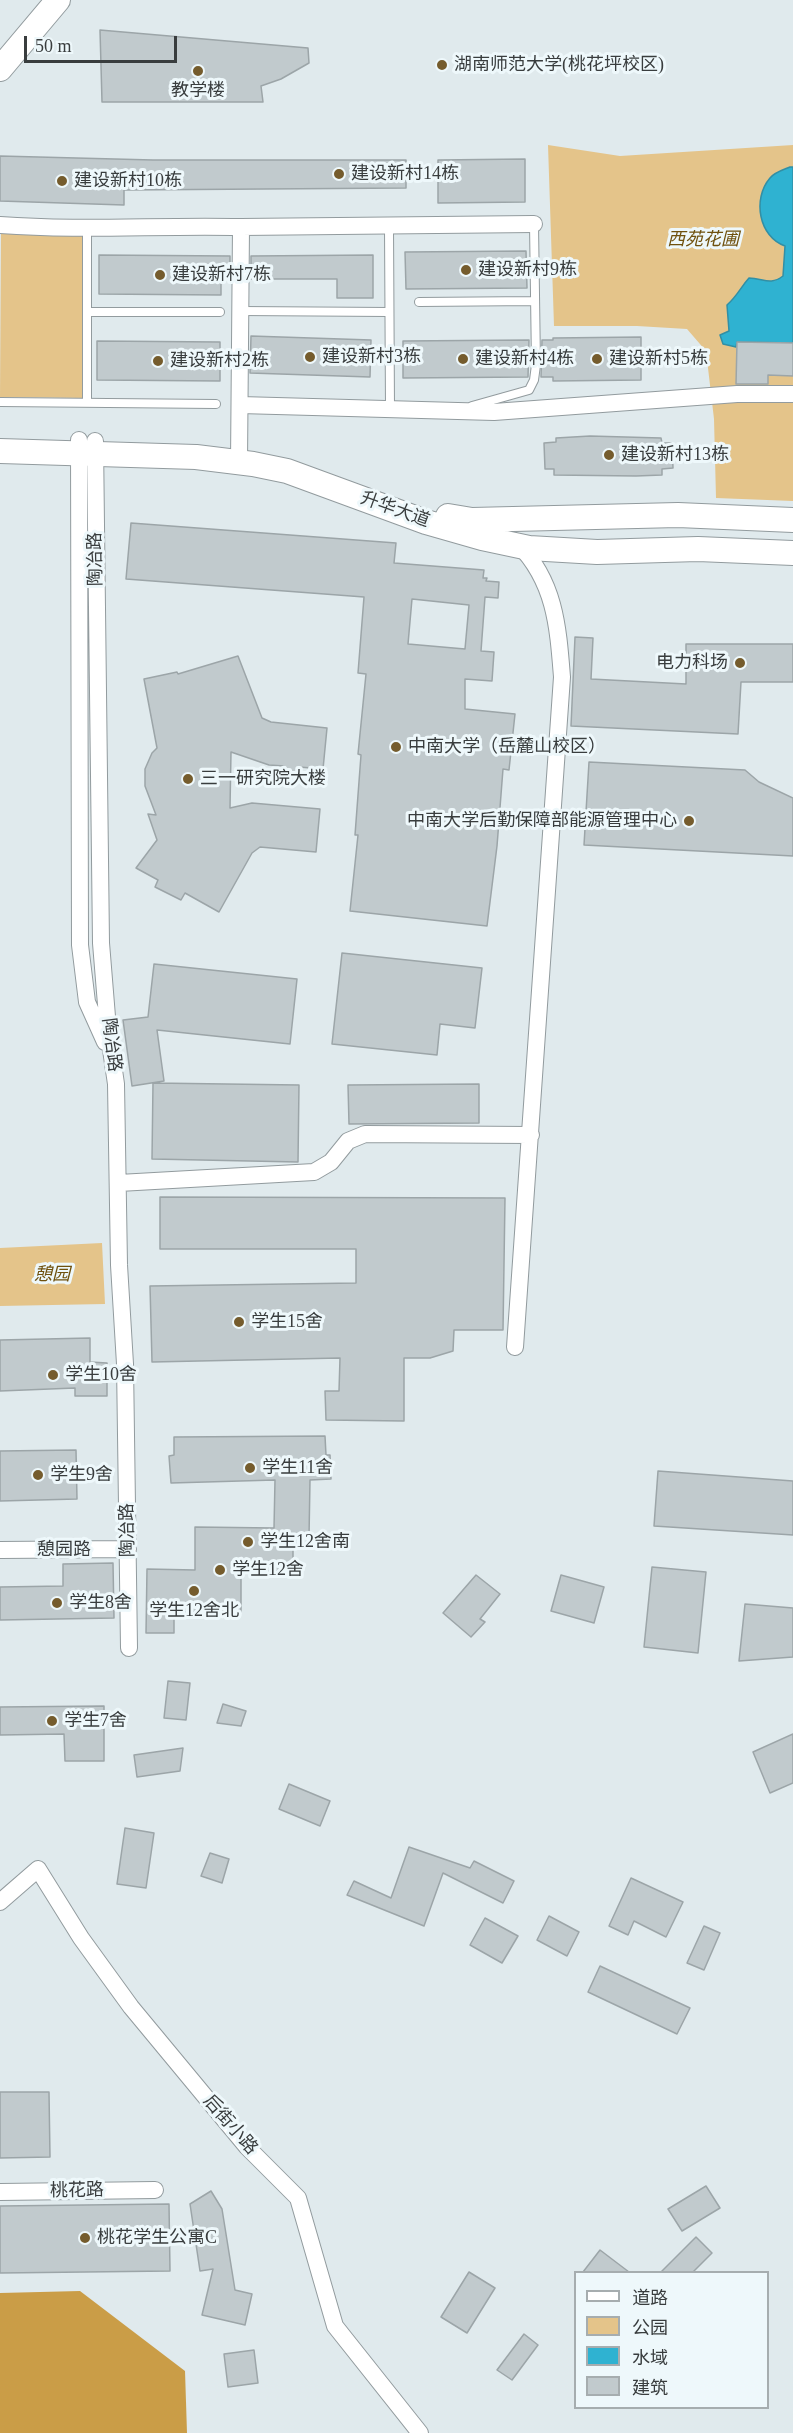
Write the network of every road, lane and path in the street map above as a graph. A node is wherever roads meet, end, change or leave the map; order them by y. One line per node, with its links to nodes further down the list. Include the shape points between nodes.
1 (58, 0): 2 (street)
2 (0, 69)
3 (534, 224): 6 (street); 8 (lane)
4 (0, 225): 7 (street)
5 (241, 227): 6 (street); 7 (street); 10 (street)
6 (389, 227): 13 (lane)
7 (87, 228): 11 (lane)
8 (535, 301): 9 (lane); 20 (lane, via 536,365 529,390)
9 (419, 302)
10 (240, 311): 13 (lane); 18 (street)
11 (87, 312): 12 (lane); 16 (lane)
12 (220, 312)
13 (389, 312): 19 (lane)
14 (793, 394): 20 (street, via 494,412)
15 (0, 402): 16 (lane)
16 (87, 403): 17 (lane)
17 (216, 404)
18 (240, 405): 19 (street); 24 (street)
19 (390, 409): 20 (street)
20 (454, 411)
21 (0, 438): 22 (street, 升华大道)
22 (87, 447): 23 (street, 升华大道); 24 (street, 升华大道); 30 (street, 陶冶路, via 80,945 87,1002 111,1054 116,1084)
23 (0, 451)
24 (240, 455): 25 (street, 升华大道, via 272,455 445,515); 27 (street, 升华大道, via 426,522)
25 (493, 520): 26 (street, 升华大道, via 678,515); 27 (street)
26 (793, 520)
27 (521, 546): 28 (street, 升华大道, via 575,552 698,549); 29 (street, via 551,598 558,624 562,677)
28 (793, 553)
29 (531, 1135): 30 (street, via 365,1134 348,1141 331,1162 314,1172); 31 (street)
30 (119, 1183): 32 (street, 陶冶路)
31 (515, 1347)
32 (128, 1549): 33 (street, 憩园路); 34 (street, 陶冶路)
33 (0, 1550)
34 (129, 1648)
35 (0, 1902): 38 (street, 后街小路, via 38,1869 131,2007 247,2147 298,2198 334,2326)
36 (155, 2190): 37 (street, 桃花路)
37 (0, 2192)
38 (420, 2433)

